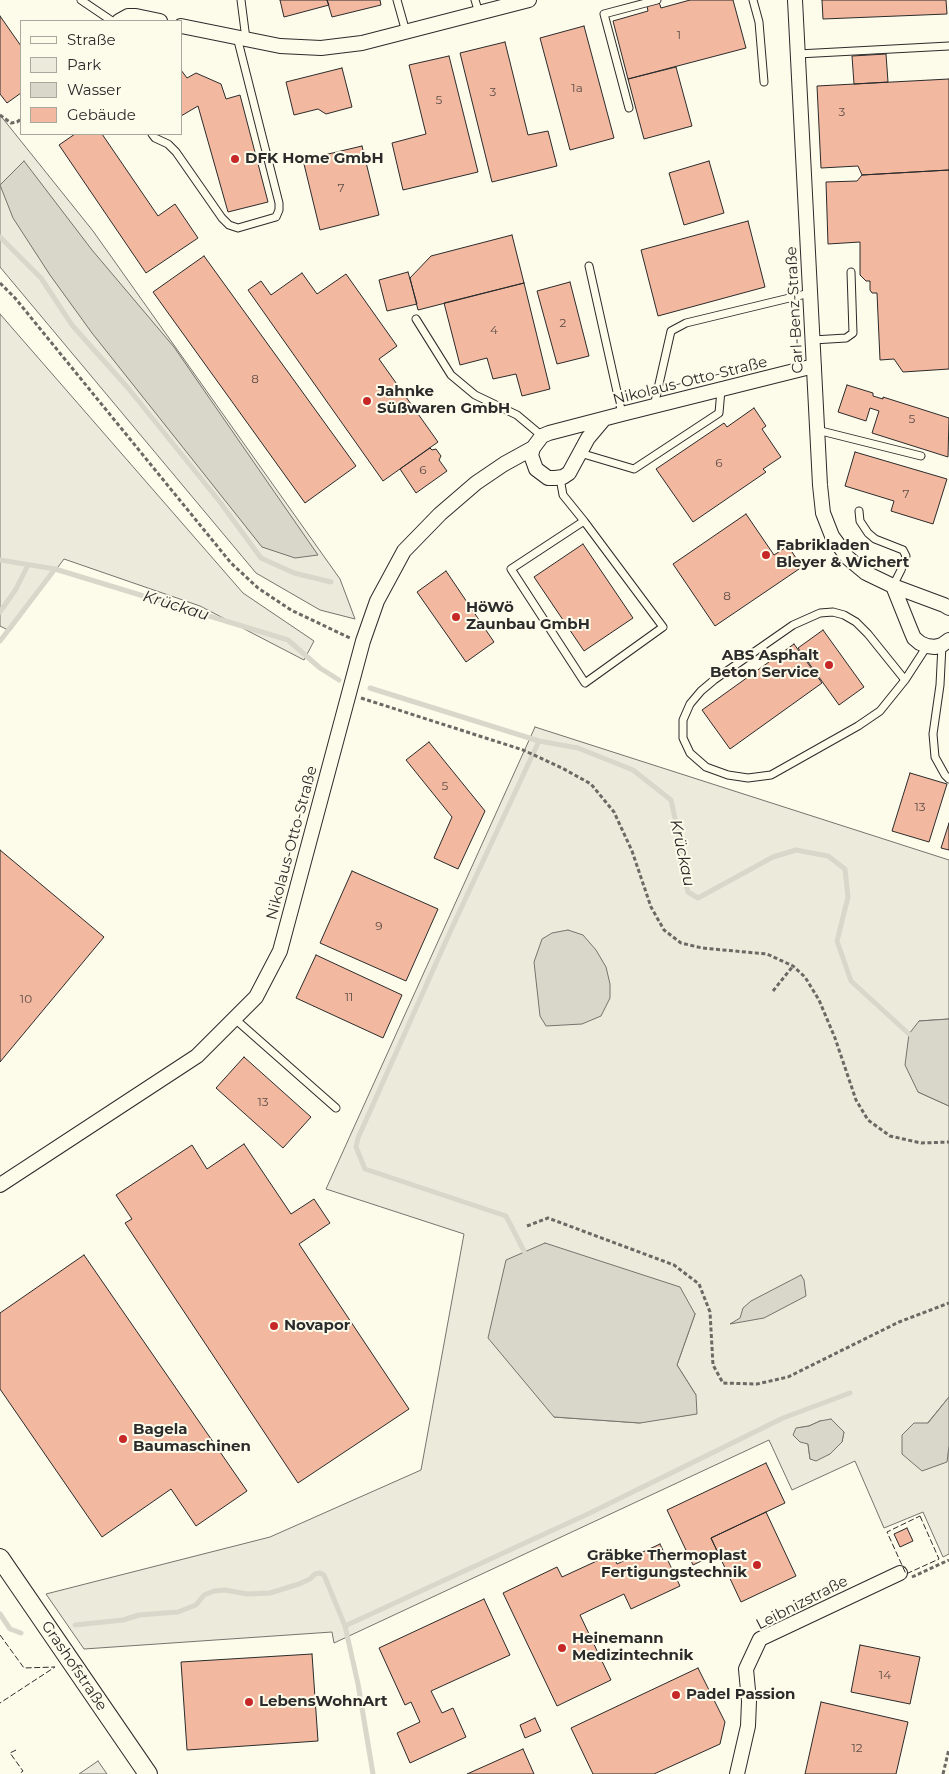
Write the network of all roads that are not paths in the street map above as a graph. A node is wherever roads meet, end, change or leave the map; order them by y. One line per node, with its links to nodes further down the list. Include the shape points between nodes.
1 (81, 0): 9 (lane)
2 (240, 0): 14 (lane)
3 (397, 0): 13 (lane)
4 (529, 0): 8 (street)
5 (657, 0): 18 (lane, via 604,14)
6 (753, 0): 17 (lane, via 759,22)
7 (795, 0): 16 (street, Carl-Benz-Straße)
8 (477, 6): 13 (street)
9 (111, 20)
10 (121, 20): 11 (street, via 136,16)
11 (155, 20)
12 (184, 30): 14 (street)
13 (406, 32): 14 (street, via 362,43 321,48 280,46)
14 (241, 38): 19 (lane, via 279,203 276,216 238,228 229,225 176,152)
15 (949, 46): 16 (lane)
16 (798, 54): 22 (street, Carl-Benz-Straße)
17 (764, 82)
18 (629, 108)
19 (153, 135)
20 (589, 266): 28 (lane)
21 (851, 272): 24 (lane, via 853,333 846,338)
22 (810, 294): 24 (street, Carl-Benz-Straße); 27 (lane, via 686,323 671,331)
23 (416, 319): 31 (lane, via 451,375 475,395 517,415)
24 (812, 340): 25 (street, Carl-Benz-Straße)
25 (814, 366): 26 (street, Nikolaus-Otto-Straße); 30 (street, Carl-Benz-Straße)
26 (721, 390): 27 (street, Nikolaus-Otto-Straße); 33 (lane, via 718,413 634,469)
27 (654, 406): 28 (street, Nikolaus-Otto-Straße)
28 (622, 414): 29 (street, Nikolaus-Otto-Straße)
29 (604, 419): 31 (street, Nikolaus-Otto-Straße); 33 (street, Nikolaus-Otto-Straße)
30 (817, 430): 34 (lane); 38 (street, Carl-Benz-Straße, via 823,513 832,536 848,558 866,573)
31 (542, 436): 32 (street, Nikolaus-Otto-Straße)
32 (533, 448): 35 (street, via 532,463 536,469 548,478); 44 (street, Nikolaus-Otto-Straße, via 476,483 440,514 404,551 377,601 348,694 280,951 256,997)
33 (580, 453): 35 (street, Nikolaus-Otto-Straße, via 569,473)
34 (921, 456)
35 (560, 478): 37 (lane, via 563,495)
36 (859, 511): 38 (lane, via 860,521 868,533 903,550 906,556)
37 (584, 521): 37 (lane, via 664,627 585,683 512,569)
38 (893, 586): 39 (street, Carl-Benz-Straße); 41 (street, via 914,638)
39 (949, 608)
40 (945, 643): 41 (street); 43 (lane, via 933,734 935,757 944,776)
41 (927, 646): 42 (lane)
42 (905, 680): 42 (lane, via 880,711 771,775 748,778 706,768 690,753 683,738 683,720 701,691 793,625 820,613 833,612 856,622)
43 (949, 779)
44 (235, 1019): 45 (lane); 46 (street, Nikolaus-Otto-Straße, via 197,1056)
45 (336, 1108)
46 (0, 1185)
47 (0, 1558): 49 (street, Grashofstraße)
48 (900, 1572): 50 (street, Leibnizstraße, via 760,1638 746,1669 748,1726)
49 (148, 1774)
50 (737, 1774)

